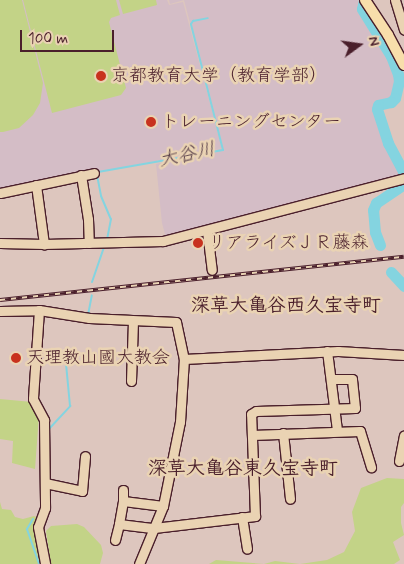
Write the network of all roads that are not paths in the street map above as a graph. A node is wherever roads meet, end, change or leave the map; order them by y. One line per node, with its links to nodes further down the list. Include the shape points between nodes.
1 (395, 0): 3 (street)
2 (366, 1): 5 (main road)
3 (402, 12): 4 (street)
4 (404, 30)
5 (403, 61)
6 (94, 173): 7 (street)
7 (81, 175): 9 (street); 13 (street)
8 (403, 178): 11 (street)
9 (36, 185): 10 (street); 14 (street)
10 (0, 193)
11 (206, 231): 13 (street, via 162,241); 15 (street)
12 (0, 243): 14 (street)
13 (89, 243): 14 (street)
14 (44, 244)
15 (212, 270)
16 (39, 310): 17 (street); 18 (street); 32 (street, via 33,399 44,420 47,435)
17 (0, 311)
18 (133, 321): 21 (street, via 176,322); 23 (street)
19 (327, 351): 20 (street); 21 (street); 22 (street)
20 (404, 355)
21 (184, 359): 36 (street, via 180,422)
22 (331, 379): 24 (street); 24 (street, via 352,378 355,408)
23 (132, 381)
24 (335, 408): 25 (street); 27 (street, via 256,411 251,414)
25 (337, 430): 26 (street); 31 (street, via 360,431)
26 (282, 433): 27 (street); 34 (street)
27 (252, 435): 37 (street, via 255,516)
28 (404, 435): 30 (street)
29 (85, 456): 32 (street, via 82,491)
30 (399, 461)
31 (371, 467)
32 (47, 484): 42 (street, via 38,527)
33 (123, 490): 35 (street)
34 (290, 499)
35 (123, 501): 36 (street); 38 (street)
36 (163, 506): 39 (street)
37 (242, 517): 39 (street); 41 (street)
38 (119, 524): 39 (street); 40 (street)
39 (154, 528): 43 (street)
40 (115, 540)
41 (247, 548)
42 (45, 564)
43 (139, 564)

